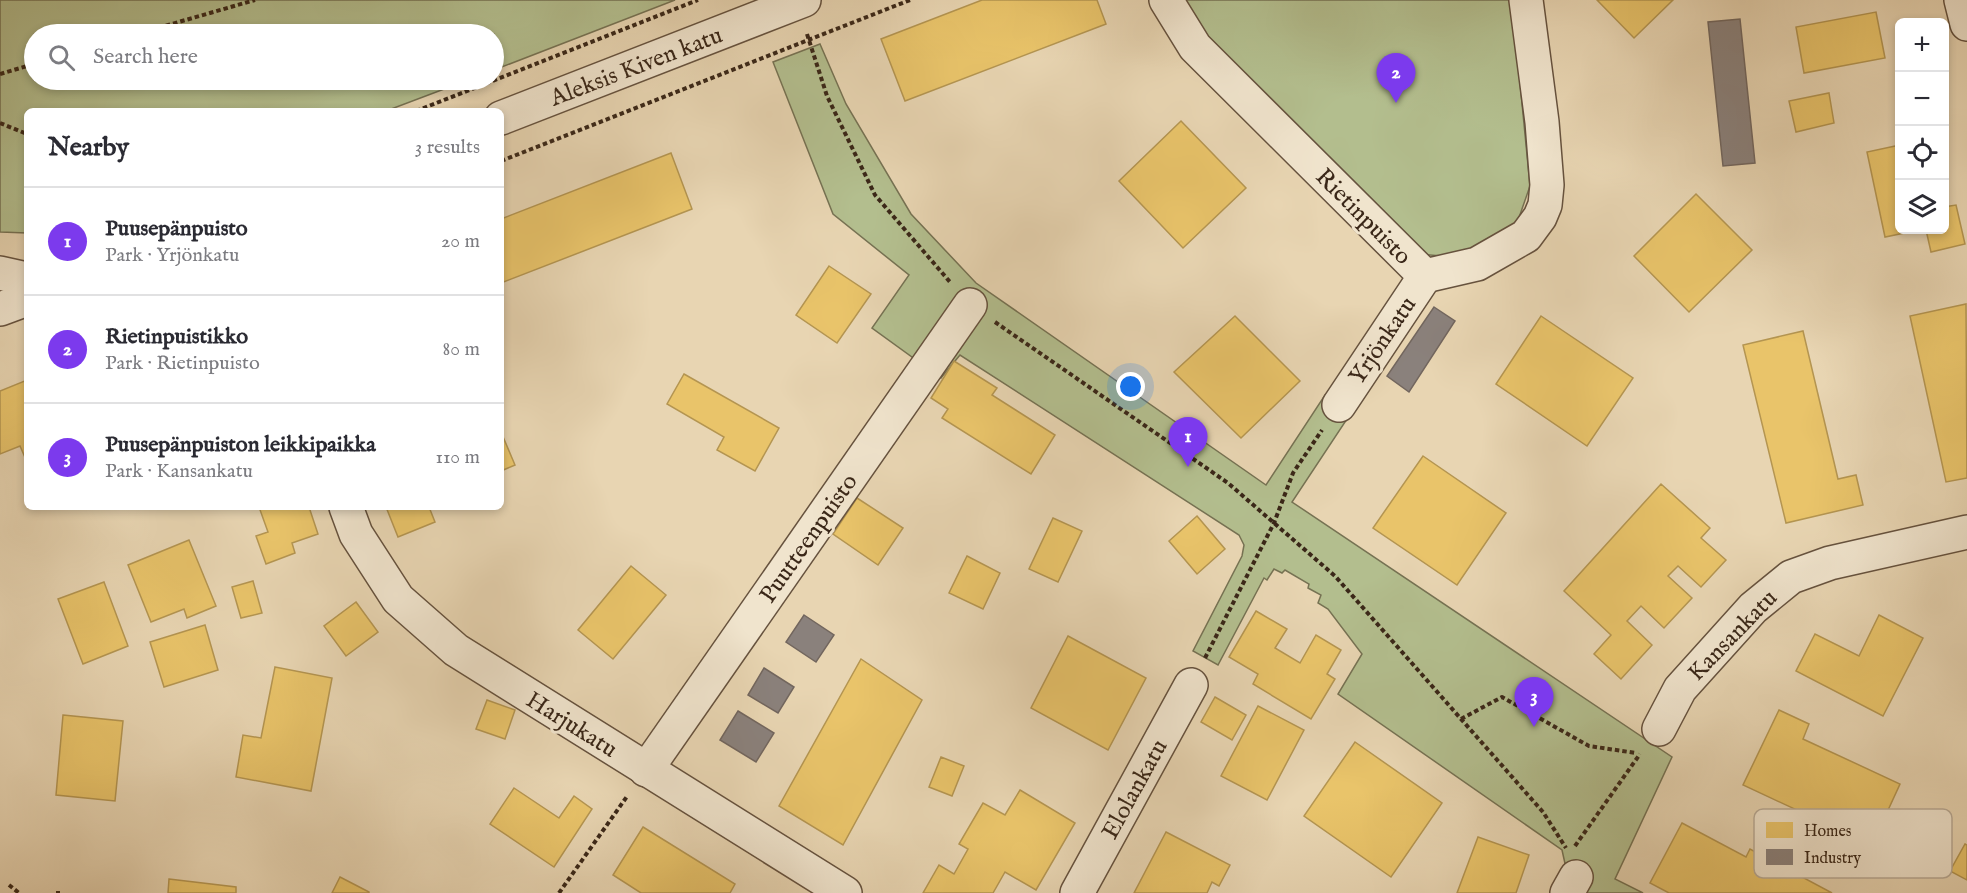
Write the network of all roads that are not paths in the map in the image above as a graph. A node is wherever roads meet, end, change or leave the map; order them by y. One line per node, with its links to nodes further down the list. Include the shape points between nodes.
1 (1166, 0): 8 (street, Rietinpuisto, via 1195,47)
2 (1526, 0): 8 (street, Rietinpuisto, via 1542,122 1545,205 1526,236 1477,264)
3 (1961, 0): 5 (street)
4 (800, 2): 6 (street, Aleksis Kiven katu)
5 (1967, 24)
6 (504, 117)
7 (0, 273): 9 (street)
8 (1425, 276): 13 (street, Yrjönkatu)
9 (24, 278)
10 (24, 300): 12 (street)
11 (970, 305): 18 (street, Puutteenpuisto)
12 (0, 309)
13 (1339, 405)
14 (347, 510): 18 (street, Harjukatu, via 356,534 398,599 456,650)
15 (1967, 532): 17 (street, Kansankatu, via 1830,563 1791,577 1753,608 1680,688)
16 (1191, 685): 20 (street, Elolankatu)
17 (1650, 742)
18 (646, 770): 19 (street, Harjukatu)
19 (845, 893)
20 (1077, 893)

